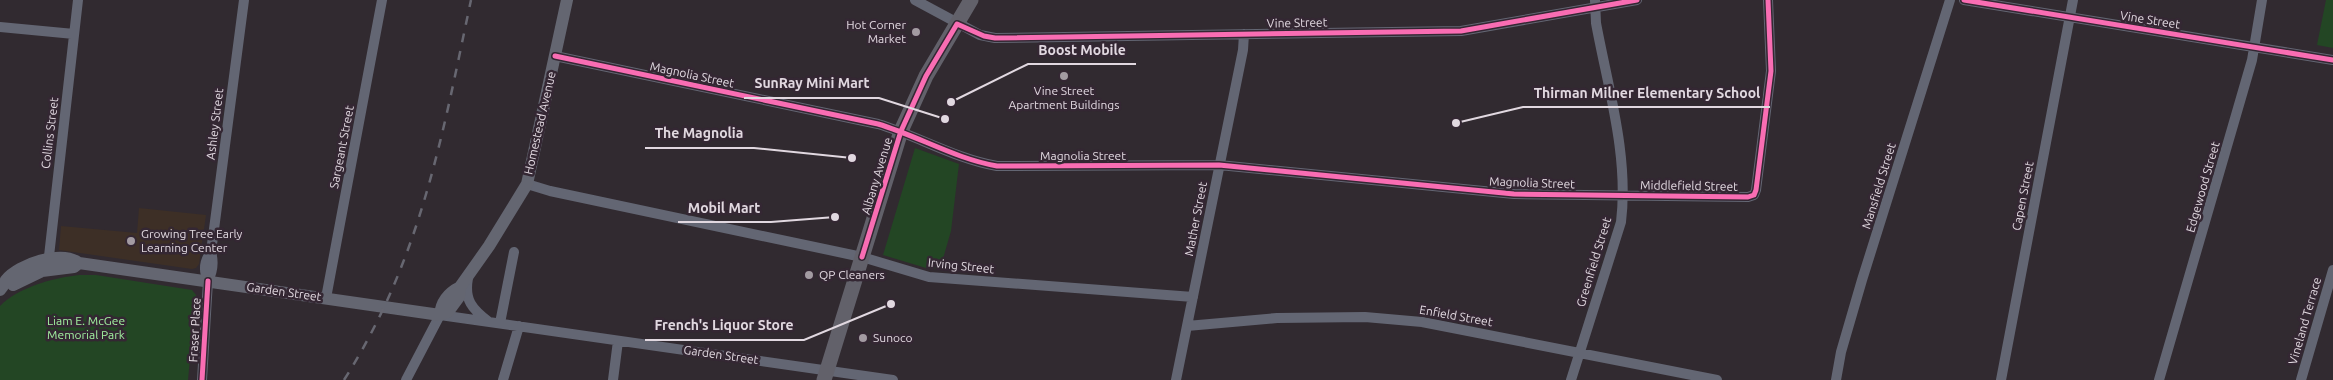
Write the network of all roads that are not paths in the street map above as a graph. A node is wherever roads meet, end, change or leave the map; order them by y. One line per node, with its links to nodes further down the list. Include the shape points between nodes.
1 (78, 0): 17 (street, Collins Street)
2 (244, 0): 31 (street, Ashley Street)
3 (382, 0): 34 (street, Sargeant Street)
4 (567, 0): 20 (main road, Homestead Avenue)
5 (915, 0): 15 (street, Vine Street)
6 (970, 0): 15 (highway, Albany Avenue)
7 (1637, 0): 13 (street, Vine Street)
8 (1768, 0): 25 (street, Middlefield Street, via 1771,71 1754,195)
9 (1950, 0): 51 (street, Mansfield Street, via 1841,352)
10 (1964, 0): 14 (street, Vine Street)
11 (2073, 0): 14 (street, Capen Street)
12 (2262, 0): 19 (street, Edgewood Street)
13 (1595, 4): 18 (street, Vine Street, via 1461,31); 25 (street, Greenfield Street, via 1623,167)
14 (2070, 17): 19 (street, Vine Street); 52 (street, Capen Street)
15 (957, 24): 18 (street, Vine Street, via 990,38); 22 (highway, Albany Avenue, via 926,76)
16 (0, 27): 17 (street)
17 (74, 34): 28 (street, Collins Street)
18 (1244, 34): 23 (street, Mather Street)
19 (2255, 47): 21 (street, Vine Street); 53 (street, Edgewood Street)
20 (555, 56): 22 (street, Magnolia Street); 24 (main road, Homestead Avenue)
21 (2333, 60)
22 (901, 131): 23 (street, Magnolia Street, via 973,161 997,166); 27 (highway, Albany Avenue)
23 (1219, 165): 25 (street, Magnolia Street, via 1514,194); 33 (street, Mather Street)
24 (527, 184): 27 (street, Irving Street); 30 (main road, Homestead Avenue)
25 (1624, 195): 41 (street, Greenfield Street, via 1620,222)
26 (514, 252): 37 (street)
27 (862, 257): 33 (street, Irving Street, via 928,277); 42 (highway, Albany Avenue)
28 (48, 264): 31 (main road, Garden Street, via 74,259 79,263); 32 (main road, Garden Street, via 13,275)
29 (2333, 270): 54 (street, Vineland Terrace)
30 (468, 274): 35 (main road, Homestead Avenue, via 442,304); 36 (street, via 466,289 470,305)
31 (208, 281): 34 (main road, Garden Street); 43 (street, Fraser Place)
32 (2, 289)
33 (1193, 297): 39 (street, Mather Street)
34 (326, 298): 35 (main road, Garden Street)
35 (440, 315): 36 (street, Garden Street); 44 (street)
36 (490, 322): 37 (street, Garden Street)
37 (500, 323): 38 (street, Garden Street)
38 (519, 326): 40 (street, Garden Street); 45 (street)
39 (1187, 326): 41 (street, Enfield Street, via 1277,318 1365,317 1422,322); 48 (street, Mather Street)
40 (618, 340): 42 (street, Garden Street); 46 (street)
41 (1579, 352): 49 (street, Greenfield Street); 50 (street, Enfield Street)
42 (825, 375): 47 (street, Garden Street)
43 (202, 380)
44 (406, 380)
45 (503, 380)
46 (613, 380)
47 (893, 380)
48 (1176, 380)
49 (1571, 380)
50 (1717, 380)
51 (1836, 380)
52 (2001, 380)
53 (2159, 380)
54 (2301, 380)

